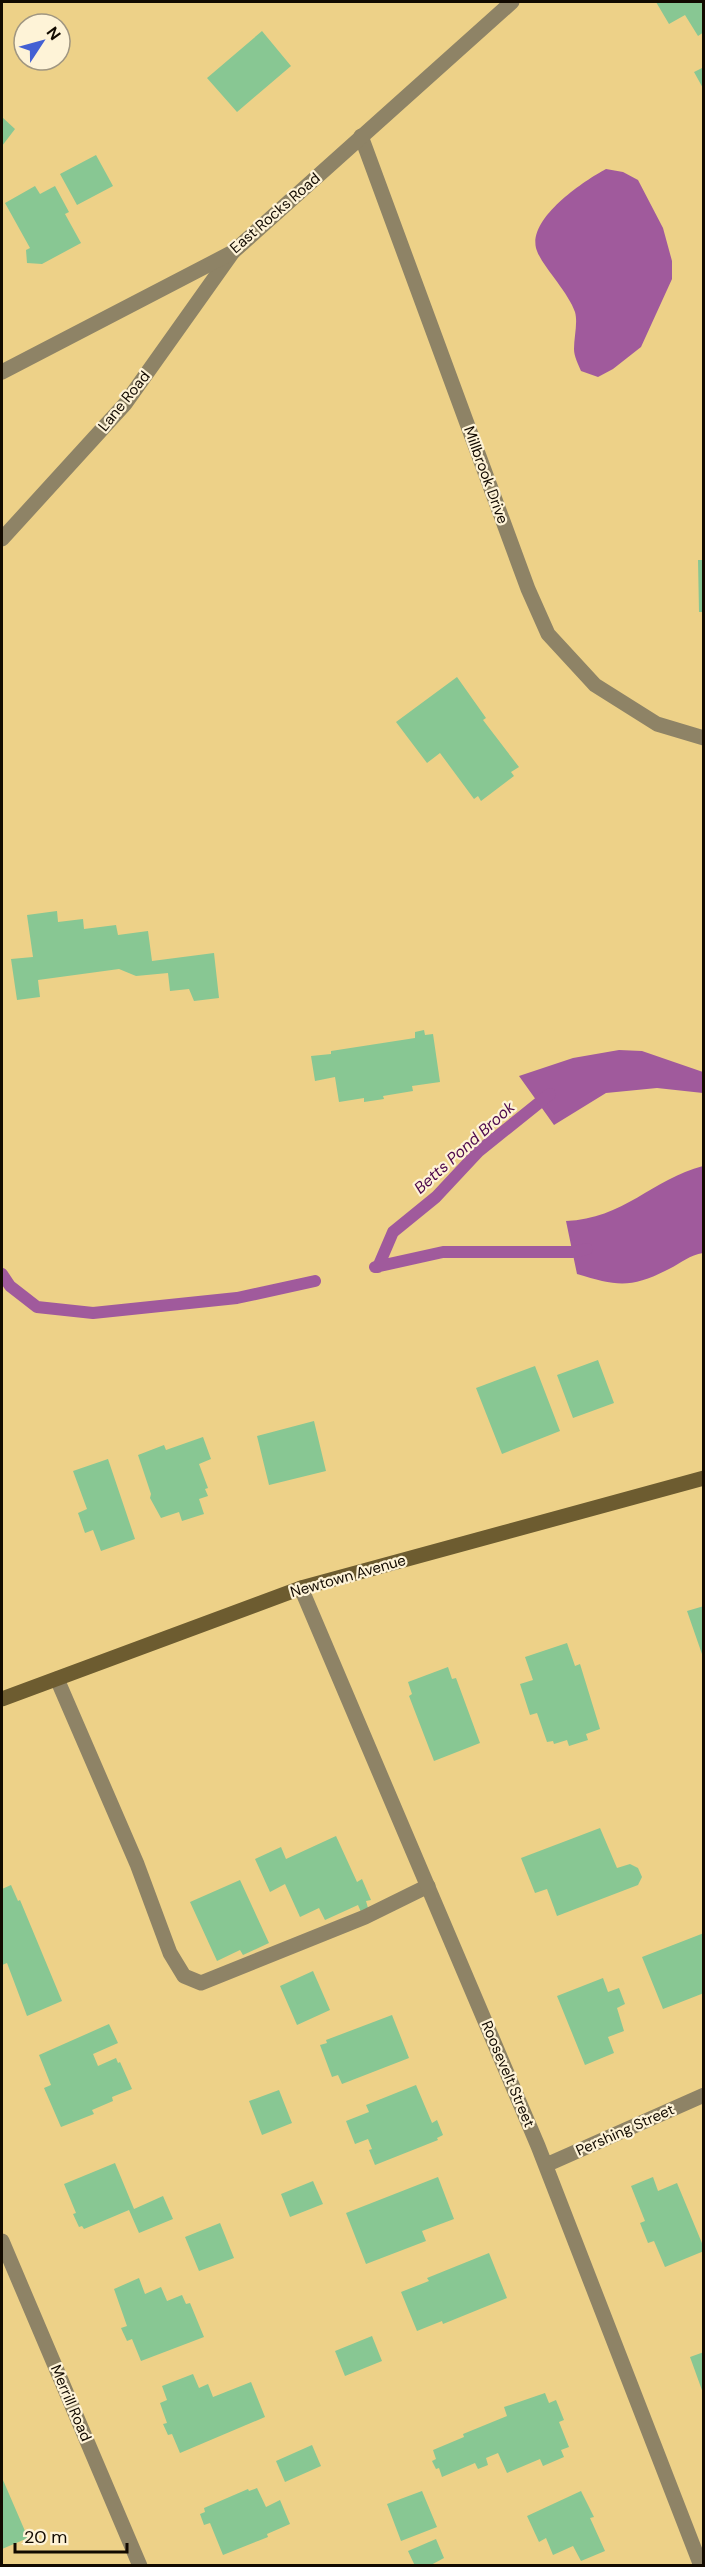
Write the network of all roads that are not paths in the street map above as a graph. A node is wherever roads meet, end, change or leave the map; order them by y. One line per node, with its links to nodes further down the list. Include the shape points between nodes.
1 (512, 2): 2 (street, East Rocks Road)
2 (361, 136): 3 (street, East Rocks Road); 6 (street, Millbrook Drive, via 548,634 595,685 657,724)
3 (234, 252): 4 (street, East Rocks Road); 5 (street, Lane Road, via 125,404)
4 (2, 372)
5 (2, 539)
6 (704, 738)
7 (704, 1478): 8 (main road, Newtown Avenue)
8 (301, 1588): 9 (main road, Newtown Avenue); 11 (street, Roosevelt Street)
9 (57, 1678): 10 (main road, Newtown Avenue); 11 (street, via 137,1864 170,1953 184,1976 201,1983 364,1917)
10 (2, 1699)
11 (428, 1886): 13 (street, Roosevelt Street)
12 (704, 2095): 13 (street, Pershing Street)
13 (546, 2165): 16 (street, Roosevelt Street)
14 (2, 2241): 15 (street, Merrill Road)
15 (140, 2565)
16 (700, 2565)

